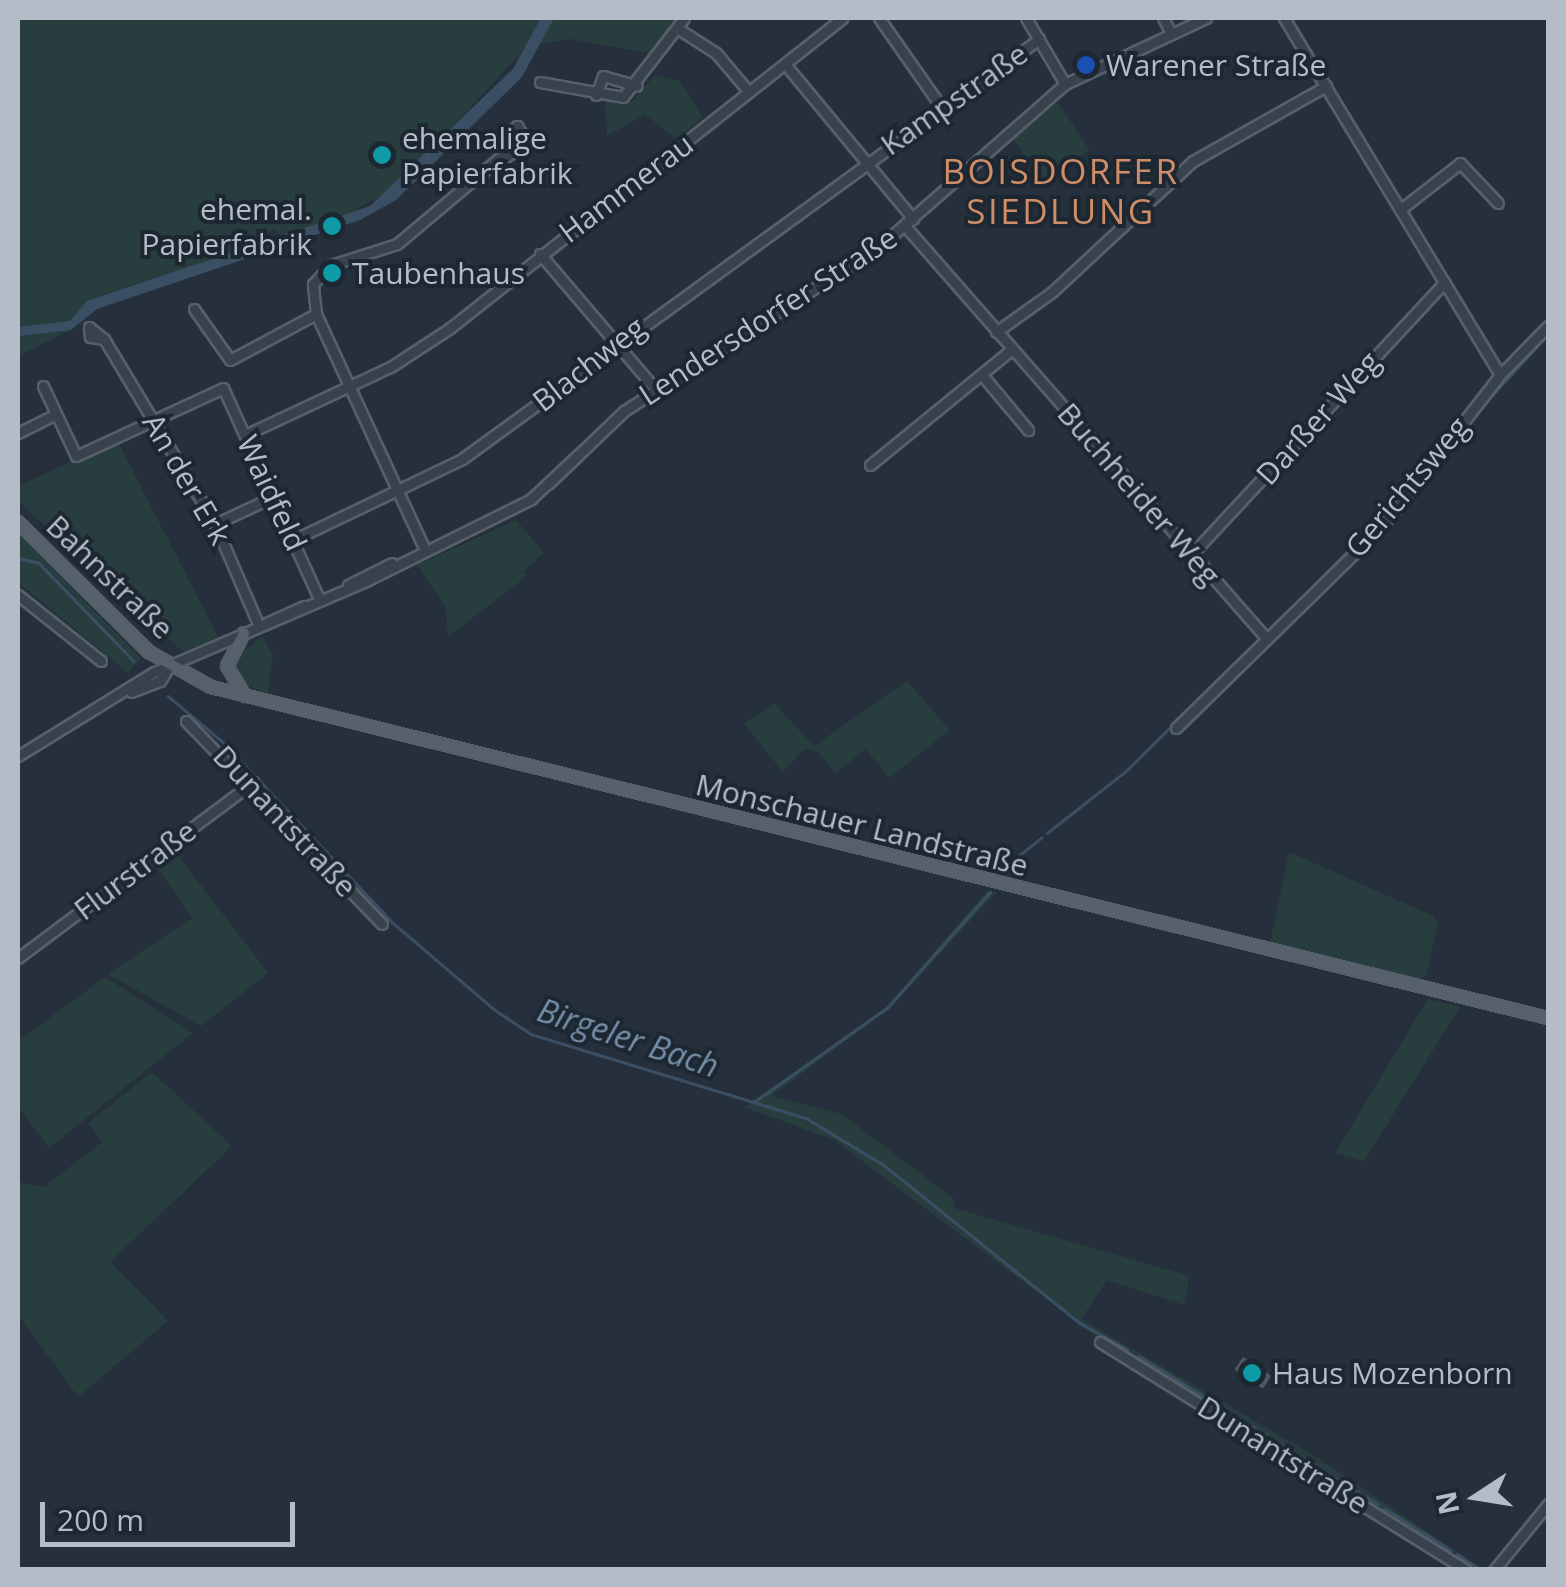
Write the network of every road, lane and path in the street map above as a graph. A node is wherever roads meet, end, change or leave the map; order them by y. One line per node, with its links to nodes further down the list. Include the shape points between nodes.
1 (684, 18): 8 (street)
2 (842, 18): 11 (street, Hammerau)
3 (880, 18): 18 (street)
4 (1026, 18): 10 (street)
5 (1163, 18): 9 (street)
6 (1206, 18): 9 (street, Lendersdorfer Straße)
7 (1284, 18): 15 (street)
8 (677, 28): 14 (street); 16 (street, via 716,53)
9 (1170, 31): 13 (street, Lendersdorfer Straße)
10 (1040, 39): 13 (street); 18 (street, Kampstraße)
11 (785, 64): 16 (street, Hammerau); 20 (street, Buchheider Weg)
12 (540, 82): 17 (street)
13 (1066, 84): 23 (street, Lendersdorfer Straße)
14 (637, 86): 17 (street, via 623,97); 17 (street, via 603,76)
15 (1326, 86): 22 (street); 29 (street, via 1192,161 1052,292)
16 (750, 92): 24 (street, Hammerau)
17 (596, 94)
18 (940, 105): 20 (street, Kampstraße)
19 (505, 153): 27 (street, via 397,244 324,269 313,284)
20 (868, 160): 23 (street, Buchheider Weg); 31 (street, Blachweg)
21 (1498, 203): 22 (street, via 1460,163)
22 (1401, 210): 25 (street)
23 (909, 222): 29 (street, Buchheider Weg); 37 (street, Lendersdorfer Straße)
24 (540, 254): 31 (street); 36 (street, Hammerau, via 450,328)
25 (1445, 282): 33 (street); 50 (street, Darßer Weg)
26 (194, 309): 27 (street, via 230,360)
27 (316, 314): 36 (street)
28 (1548, 326): 33 (street, Gerichtsweg)
29 (996, 332): 32 (street, Buchheider Weg)
30 (104, 338): 39 (street, An der Erk)
31 (615, 342): 37 (street); 44 (street, Blachweg, via 462,459)
32 (1012, 349): 34 (street); 50 (street, Buchheider Weg)
33 (1500, 374): 55 (street, Gerichtsweg, via 1384,524)
34 (982, 375): 40 (street); 43 (street)
35 (43, 386): 38 (street)
36 (350, 387): 42 (street, Hammerau); 44 (street)
37 (656, 390): 49 (street, Lendersdorfer Straße, via 548,484)
38 (56, 414): 39 (street, via 76,456); 41 (street)
39 (154, 420): 42 (street, Waidfeld, via 223,388); 47 (street, An der Erk)
40 (1028, 430)
41 (18, 432)
42 (245, 434): 45 (street, Waidfeld)
43 (870, 465)
44 (399, 491): 48 (street, Blachweg); 49 (street)
45 (273, 496): 47 (street); 48 (street, Waidfeld)
46 (18, 522): 57 (main road, Bahnstraße)
47 (215, 524): 53 (street, An der Erk)
48 (293, 540): 52 (street, Waidfeld)
49 (425, 550): 52 (street, Lendersdorfer Straße)
50 (1192, 554): 55 (street, Buchheider Weg)
51 (18, 595): 56 (street)
52 (320, 599): 53 (street, Lendersdorfer Straße)
53 (263, 624): 54 (street, Lendersdorfer Straße)
54 (244, 633): 57 (street, Lendersdorfer Straße); 58 (main road, via 227,666)
55 (1266, 639): 60 (street, Gerichtsweg)
56 (101, 662)
57 (168, 668): 58 (main road, Monschauer Landstraße); 61 (street, Lendersdorfer Straße, via 160,680)
58 (246, 697): 65 (main road, Monschauer Landstraße)
59 (186, 721): 62 (street, Dunantstraße)
60 (1176, 728)
61 (18, 756)
62 (253, 782): 63 (street, Dunantstraße); 64 (street, Flurstraße)
63 (382, 924)
64 (18, 958)
65 (1548, 1018)
66 (1100, 1342): 68 (street, Dunantstraße)
67 (1548, 1504): 69 (street)
68 (1466, 1570)
69 (1494, 1570)

